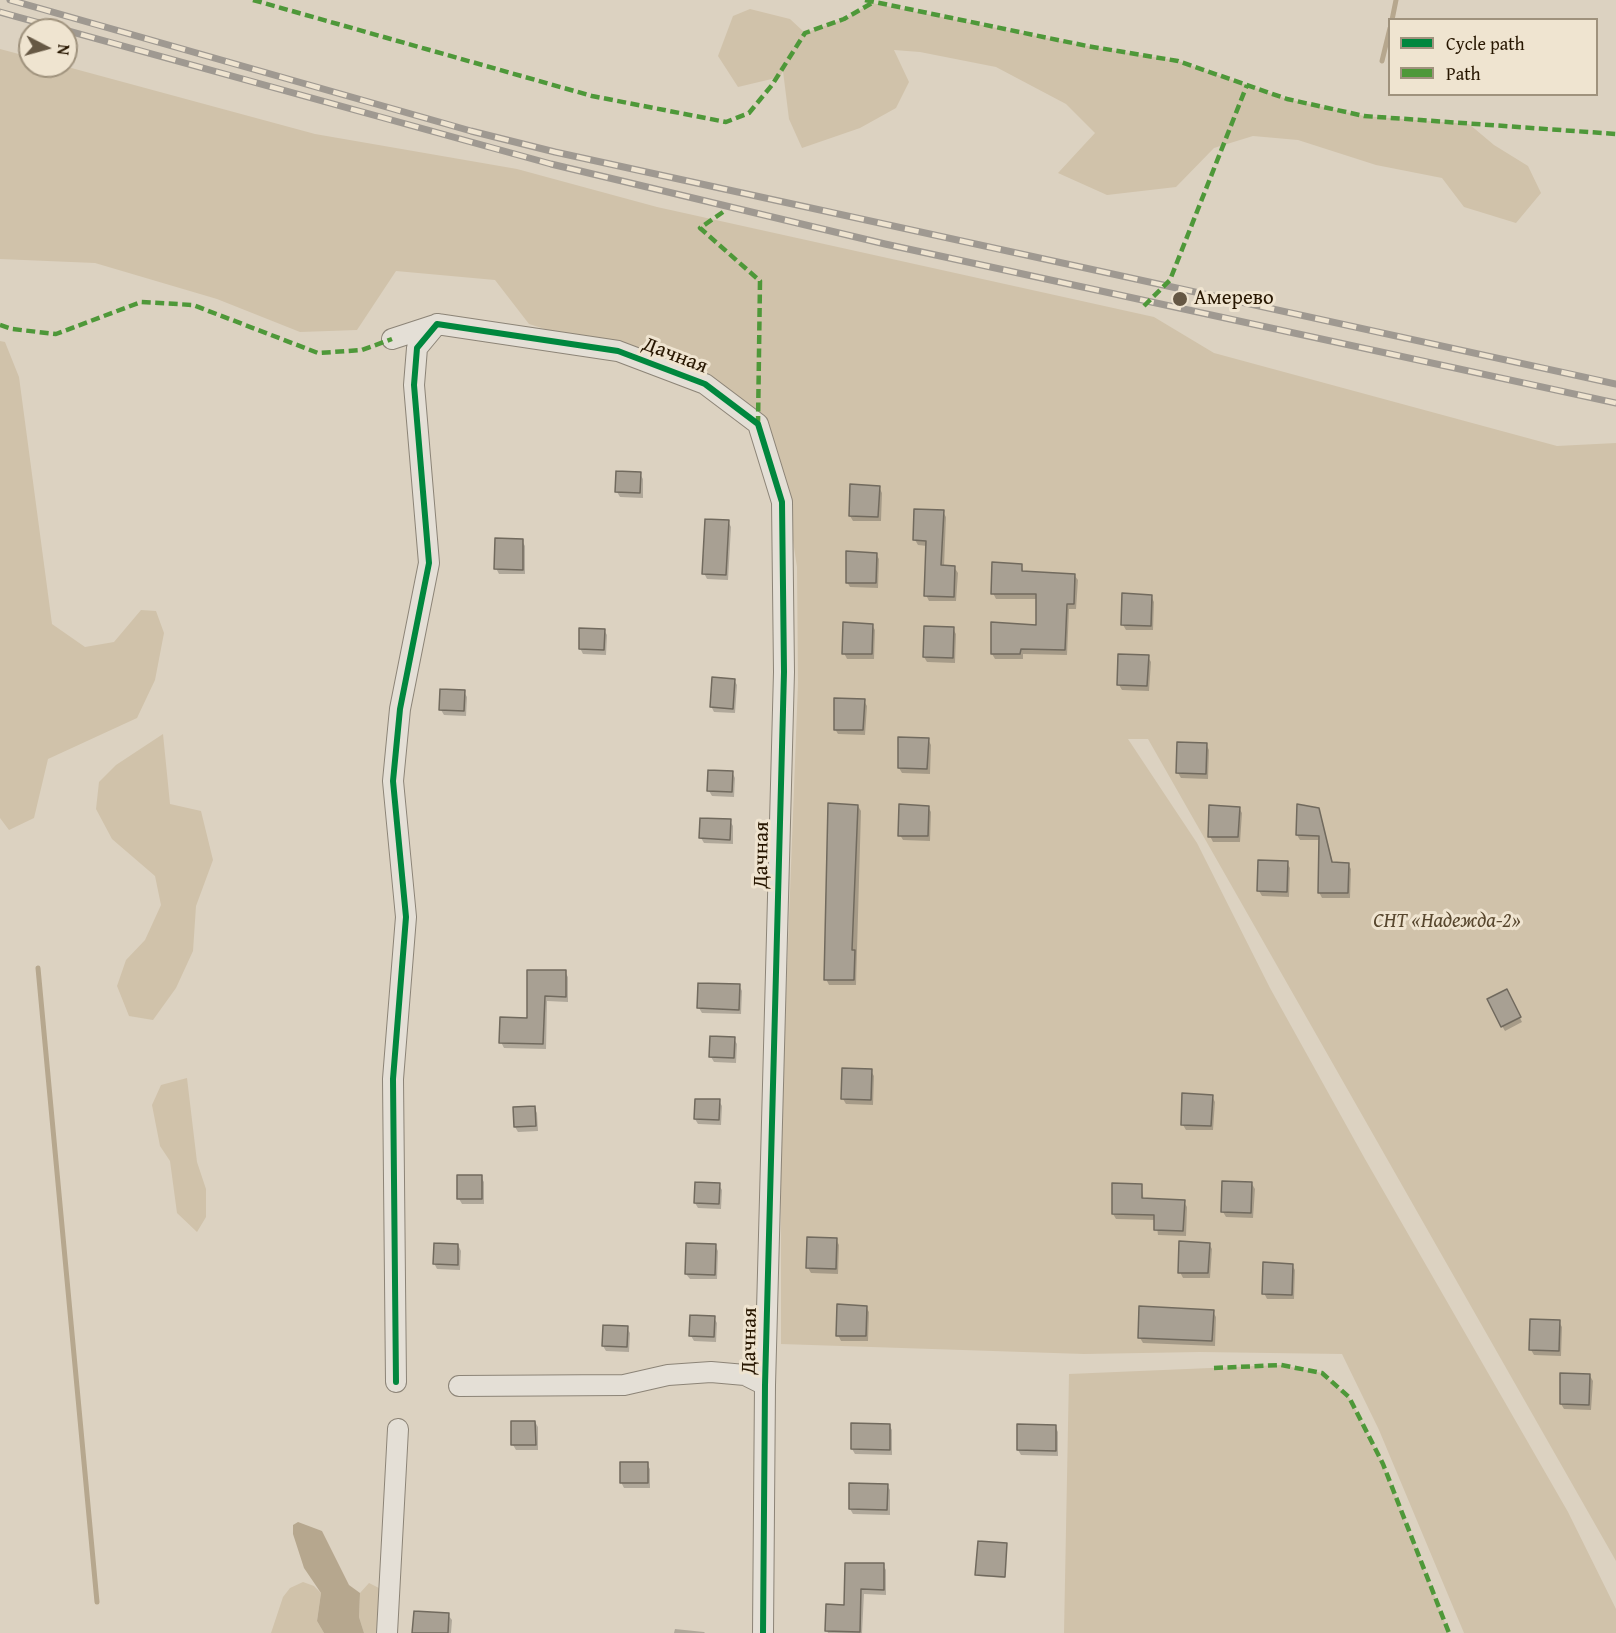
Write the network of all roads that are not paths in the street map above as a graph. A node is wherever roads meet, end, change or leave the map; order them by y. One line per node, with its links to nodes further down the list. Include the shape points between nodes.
1 (437, 324): 2 (street); 3 (street, Дачная, via 518,329 618,351 705,384 758,424 783,502); 5 (street, via 417,348 414,385 429,563 400,709 393,781 406,917 393,1079)
2 (392, 339)
3 (783, 672): 4 (street, via 760,1195); 6 (street, Дачная)
4 (765, 1363)
5 (396, 1382)
6 (765, 1385): 7 (street, via 745,1375 711,1372 624,1385); 10 (street, Дачная)
7 (459, 1386)
8 (398, 1429): 9 (street)
9 (387, 1633)
10 (763, 1633)

